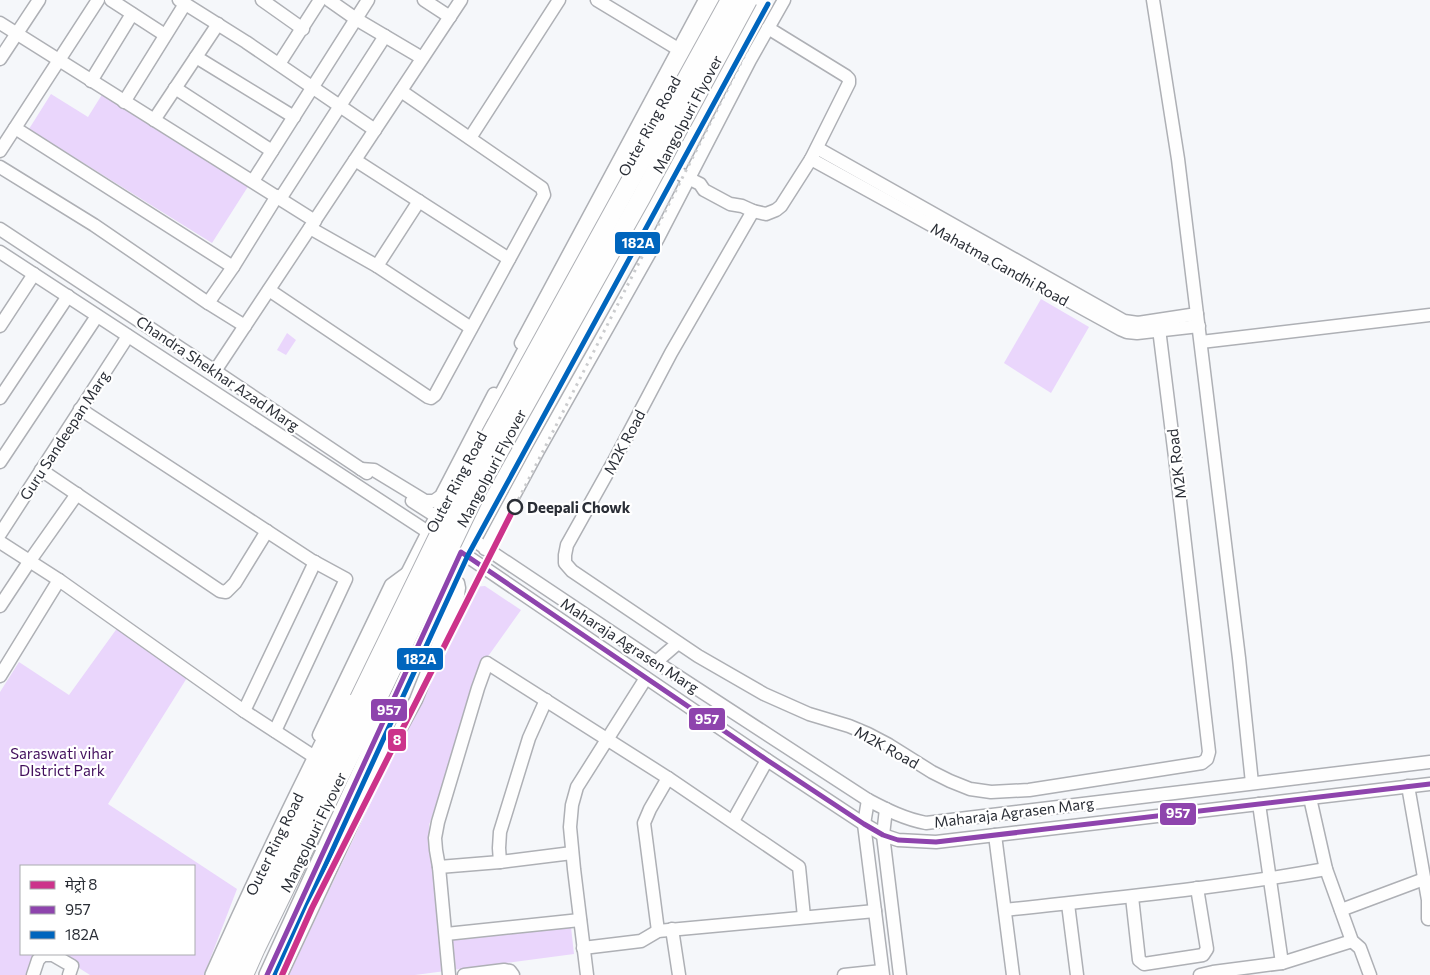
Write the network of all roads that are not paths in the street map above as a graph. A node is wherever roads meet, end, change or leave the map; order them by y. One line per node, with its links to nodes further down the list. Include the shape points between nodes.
1 (39, 0): 27 (street)
2 (98, 0): 34 (street)
3 (111, 0): 20 (street)
4 (262, 0): 25 (street)
5 (320, 0): 25 (street)
6 (329, 0): 22 (street)
7 (368, 0): 22 (street)
8 (424, 0): 21 (street)
9 (461, 0): 21 (street)
10 (559, 0): 46 (street)
11 (597, 0): 30 (street)
12 (719, 0): 77 (main road, Outer Ring Road)
13 (730, 0): 160 (highway, Mangolpuri Flyover, bridge, via 465,481)
14 (748, 0): 161 (highway, Mangolpuri Flyover, bridge, via 642,198 478,489)
15 (761, 0): 52 (main road)
16 (784, 0): 26 (street)
17 (1153, 0): 70 (street, via 1178,159)
18 (702, 1): 30 (street)
19 (182, 2): 24 (street); 28 (street)
20 (132, 14): 28 (street); 36 (street)
21 (450, 17): 32 (street)
22 (356, 19): 29 (street); 37 (street)
23 (0, 23): 27 (street)
24 (218, 24): 31 (street); 35 (street)
25 (303, 28): 35 (street)
26 (768, 28): 49 (street, via 849,79); 54 (street)
27 (16, 34): 33 (street); 34 (street)
28 (166, 35): 40 (street)
29 (385, 36): 32 (street); 41 (street)
30 (678, 49): 83 (street, via 441,496 434,501 425,501 374,470)
31 (196, 57): 38 (street); 42 (street)
32 (422, 58): 39 (street)
33 (0, 59)
34 (58, 61): 36 (street); 44 (street)
35 (279, 64): 37 (street)
36 (91, 81): 40 (street)
37 (312, 87): 41 (street); 42 (street)
38 (175, 88): 43 (street); 48 (street)
39 (401, 91): 45 (street); 46 (street)
40 (124, 102): 43 (street)
41 (340, 106): 45 (street); 55 (street)
42 (294, 117): 48 (street)
43 (154, 120): 53 (street)
44 (15, 128): 47 (street); 62 (street)
45 (375, 130): 50 (street)
46 (470, 138): 61 (street, via 544,191)
47 (0, 151)
48 (272, 151): 53 (street)
49 (814, 154): 57 (street, via 776,210 766,214); 73 (street, Mahatma Gandhi Road, via 1120,329 1137,333)
50 (355, 160): 56 (street); 58 (street)
51 (0, 167): 67 (street, via 94,225)
52 (668, 168): 54 (street); 78 (main road)
53 (253, 181): 55 (street)
54 (694, 182): 57 (street, via 730,204); 94 (street, via 658,238)
55 (279, 198): 58 (street); 62 (street)
56 (419, 201): 61 (street); 63 (street)
57 (748, 208): 106 (street, M2K Road, via 567,545 565,555 572,571)
58 (312, 224): 63 (street); 65 (street)
59 (0, 229): 79 (street, Chandra Shekhar Azad Marg)
60 (0, 252): 64 (street, Chandra Shekhar Azad Marg)
61 (510, 259): 74 (street)
62 (233, 266): 67 (street)
63 (377, 266): 74 (street)
64 (34, 274): 66 (street, Chandra Shekhar Azad Marg); 71 (street)
65 (269, 290): 72 (street); 74 (street, via 431,398)
66 (68, 296): 69 (street, Chandra Shekhar Azad Marg); 80 (street)
67 (208, 303): 72 (street)
68 (1430, 315): 76 (street)
69 (97, 316): 75 (street, Chandra Shekhar Azad Marg); 82 (street)
70 (1198, 320): 73 (street, Mahatma Gandhi Road); 76 (street)
71 (0, 326)
72 (245, 326): 79 (street)
73 (1159, 326): 121 (street, M2K Road, via 1209,752 1207,759 1202,763 1039,788)
74 (471, 328)
75 (128, 336): 81 (street, Guru Sandeepan Marg); 86 (street, Chandra Shekhar Azad Marg)
76 (1201, 342): 118 (street)
77 (527, 349): 78 (main road); 88 (main road, Outer Ring Road)
78 (560, 367): 92 (main road)
79 (215, 371): 83 (street, Chandra Shekhar Azad Marg)
80 (0, 398)
81 (80, 409): 84 (street, Guru Sandeepan Marg); 89 (street)
82 (0, 462)
83 (361, 469): 85 (street, Chandra Shekhar Azad Marg)
84 (41, 470): 87 (street); 91 (street, Guru Sandeepan Marg)
85 (375, 478): 86 (street); 88 (street, Chandra Shekhar Azad Marg)
86 (365, 491): 90 (street, Chandra Shekhar Azad Marg)
87 (77, 494): 89 (street, via 220,591 226,592 235,583); 96 (street)
88 (437, 517): 90 (main road, Outer Ring Road)
89 (267, 531): 97 (street)
90 (428, 532): 98 (main road, Outer Ring Road)
91 (0, 534)
92 (468, 537): 94 (street, Maharaja Agrasen Marg); 95 (main road)
93 (0, 542): 96 (street)
94 (485, 549): 101 (street, Maharaja Agrasen Marg)
95 (461, 552): 99 (main road); 104 (street, Maharaja Agrasen Marg)
96 (29, 562): 100 (street); 102 (street)
97 (315, 562): 111 (street); 112 (street, via 346,579)
98 (410, 571): 103 (main road, Outer Ring Road); 114 (street, via 391,585)
99 (449, 578): 105 (main road); 163 (street, via 458,582 458,596 416,700 373,779)
100 (59, 580): 108 (street); 111 (street)
101 (569, 604): 104 (street); 107 (street, Maharaja Agrasen Marg)
102 (0, 606)
103 (387, 617): 105 (main road, via 389,626 402,637); 159 (main road, Outer Ring Road, via 252,887)
104 (559, 619): 109 (street, Maharaja Agrasen Marg)
105 (422, 634): 162 (main road)
106 (678, 643): 107 (street); 121 (street, M2K Road, via 764,694 809,714 868,734 950,781 970,789)
107 (656, 662): 123 (street, Maharaja Agrasen Marg)
108 (0, 676)
109 (646, 678): 113 (street); 115 (street, Maharaja Agrasen Marg)
110 (546, 700): 113 (street); 132 (street, via 529,738 500,832); 133 (street, via 487,663 438,822 435,838)
111 (244, 711): 112 (street)
112 (274, 731): 114 (street)
113 (607, 739): 117 (street); 131 (street, via 577,788 570,827)
114 (310, 754): 158 (street)
115 (767, 760): 127 (street); 128 (street, Maharaja Agrasen Marg)
116 (1430, 762): 118 (street, Maharaja Agrasen Marg)
117 (668, 778): 127 (street); 148 (street, via 644,823)
118 (1252, 783): 126 (street, Maharaja Agrasen Marg)
119 (1430, 784): 120 (street, Maharaja Agrasen Marg)
120 (1408, 786): 122 (street, Maharaja Agrasen Marg); 136 (street)
121 (991, 792): 126 (street)
122 (1310, 798): 124 (street, Maharaja Agrasen Marg); 134 (street)
123 (868, 800): 125 (street, Maharaja Agrasen Marg); 128 (street)
124 (1259, 804): 130 (street, Maharaja Agrasen Marg); 135 (street)
125 (886, 810): 126 (street, Maharaja Agrasen Marg, via 926,823); 129 (street)
126 (990, 815)
127 (732, 821): 144 (street, via 799,867)
128 (864, 824): 129 (street, Maharaja Agrasen Marg); 143 (street)
129 (883, 835): 130 (street, Maharaja Agrasen Marg, via 898,840 936,842); 170 (street)
130 (995, 835): 141 (street)
131 (572, 853): 132 (street); 145 (street)
132 (500, 862): 133 (street)
133 (439, 867): 149 (street)
134 (1326, 869): 135 (street); 142 (street)
135 (1270, 879): 137 (street); 154 (street)
136 (1424, 879): 139 (street); 142 (street)
137 (1197, 888): 138 (street); 138 (street, via 1207,949 1203,955 1144,964 1139,960)
138 (1132, 897): 140 (street)
139 (1429, 899): 146 (street)
140 (1068, 904): 141 (street); 172 (street)
141 (1005, 910): 171 (street)
142 (1341, 910): 150 (street)
143 (875, 911): 144 (street); 155 (street)
144 (804, 917): 147 (street)
145 (580, 920): 149 (street); 151 (street)
146 (1428, 920)
147 (672, 929): 148 (street); 168 (street)
148 (658, 931): 151 (street, via 641,941)
149 (446, 934): 164 (street)
150 (1352, 942): 154 (street); 174 (street, via 1360,948)
151 (584, 948): 167 (street)
152 (43, 955): 156 (street)
153 (51, 955): 157 (street, via 72,966)
154 (1282, 963): 173 (street)
155 (882, 973): 169 (street)
156 (33, 975)
157 (69, 975)
158 (208, 975)
159 (214, 975)
160 (229, 975)
161 (244, 975)
162 (266, 975)
163 (282, 975)
164 (449, 975)
165 (464, 975): 166 (street, via 504,970)
166 (513, 975)
167 (587, 975)
168 (678, 975)
169 (844, 975)
170 (900, 975)
171 (1013, 975)
172 (1077, 975)
173 (1200, 975)
174 (1370, 975)

